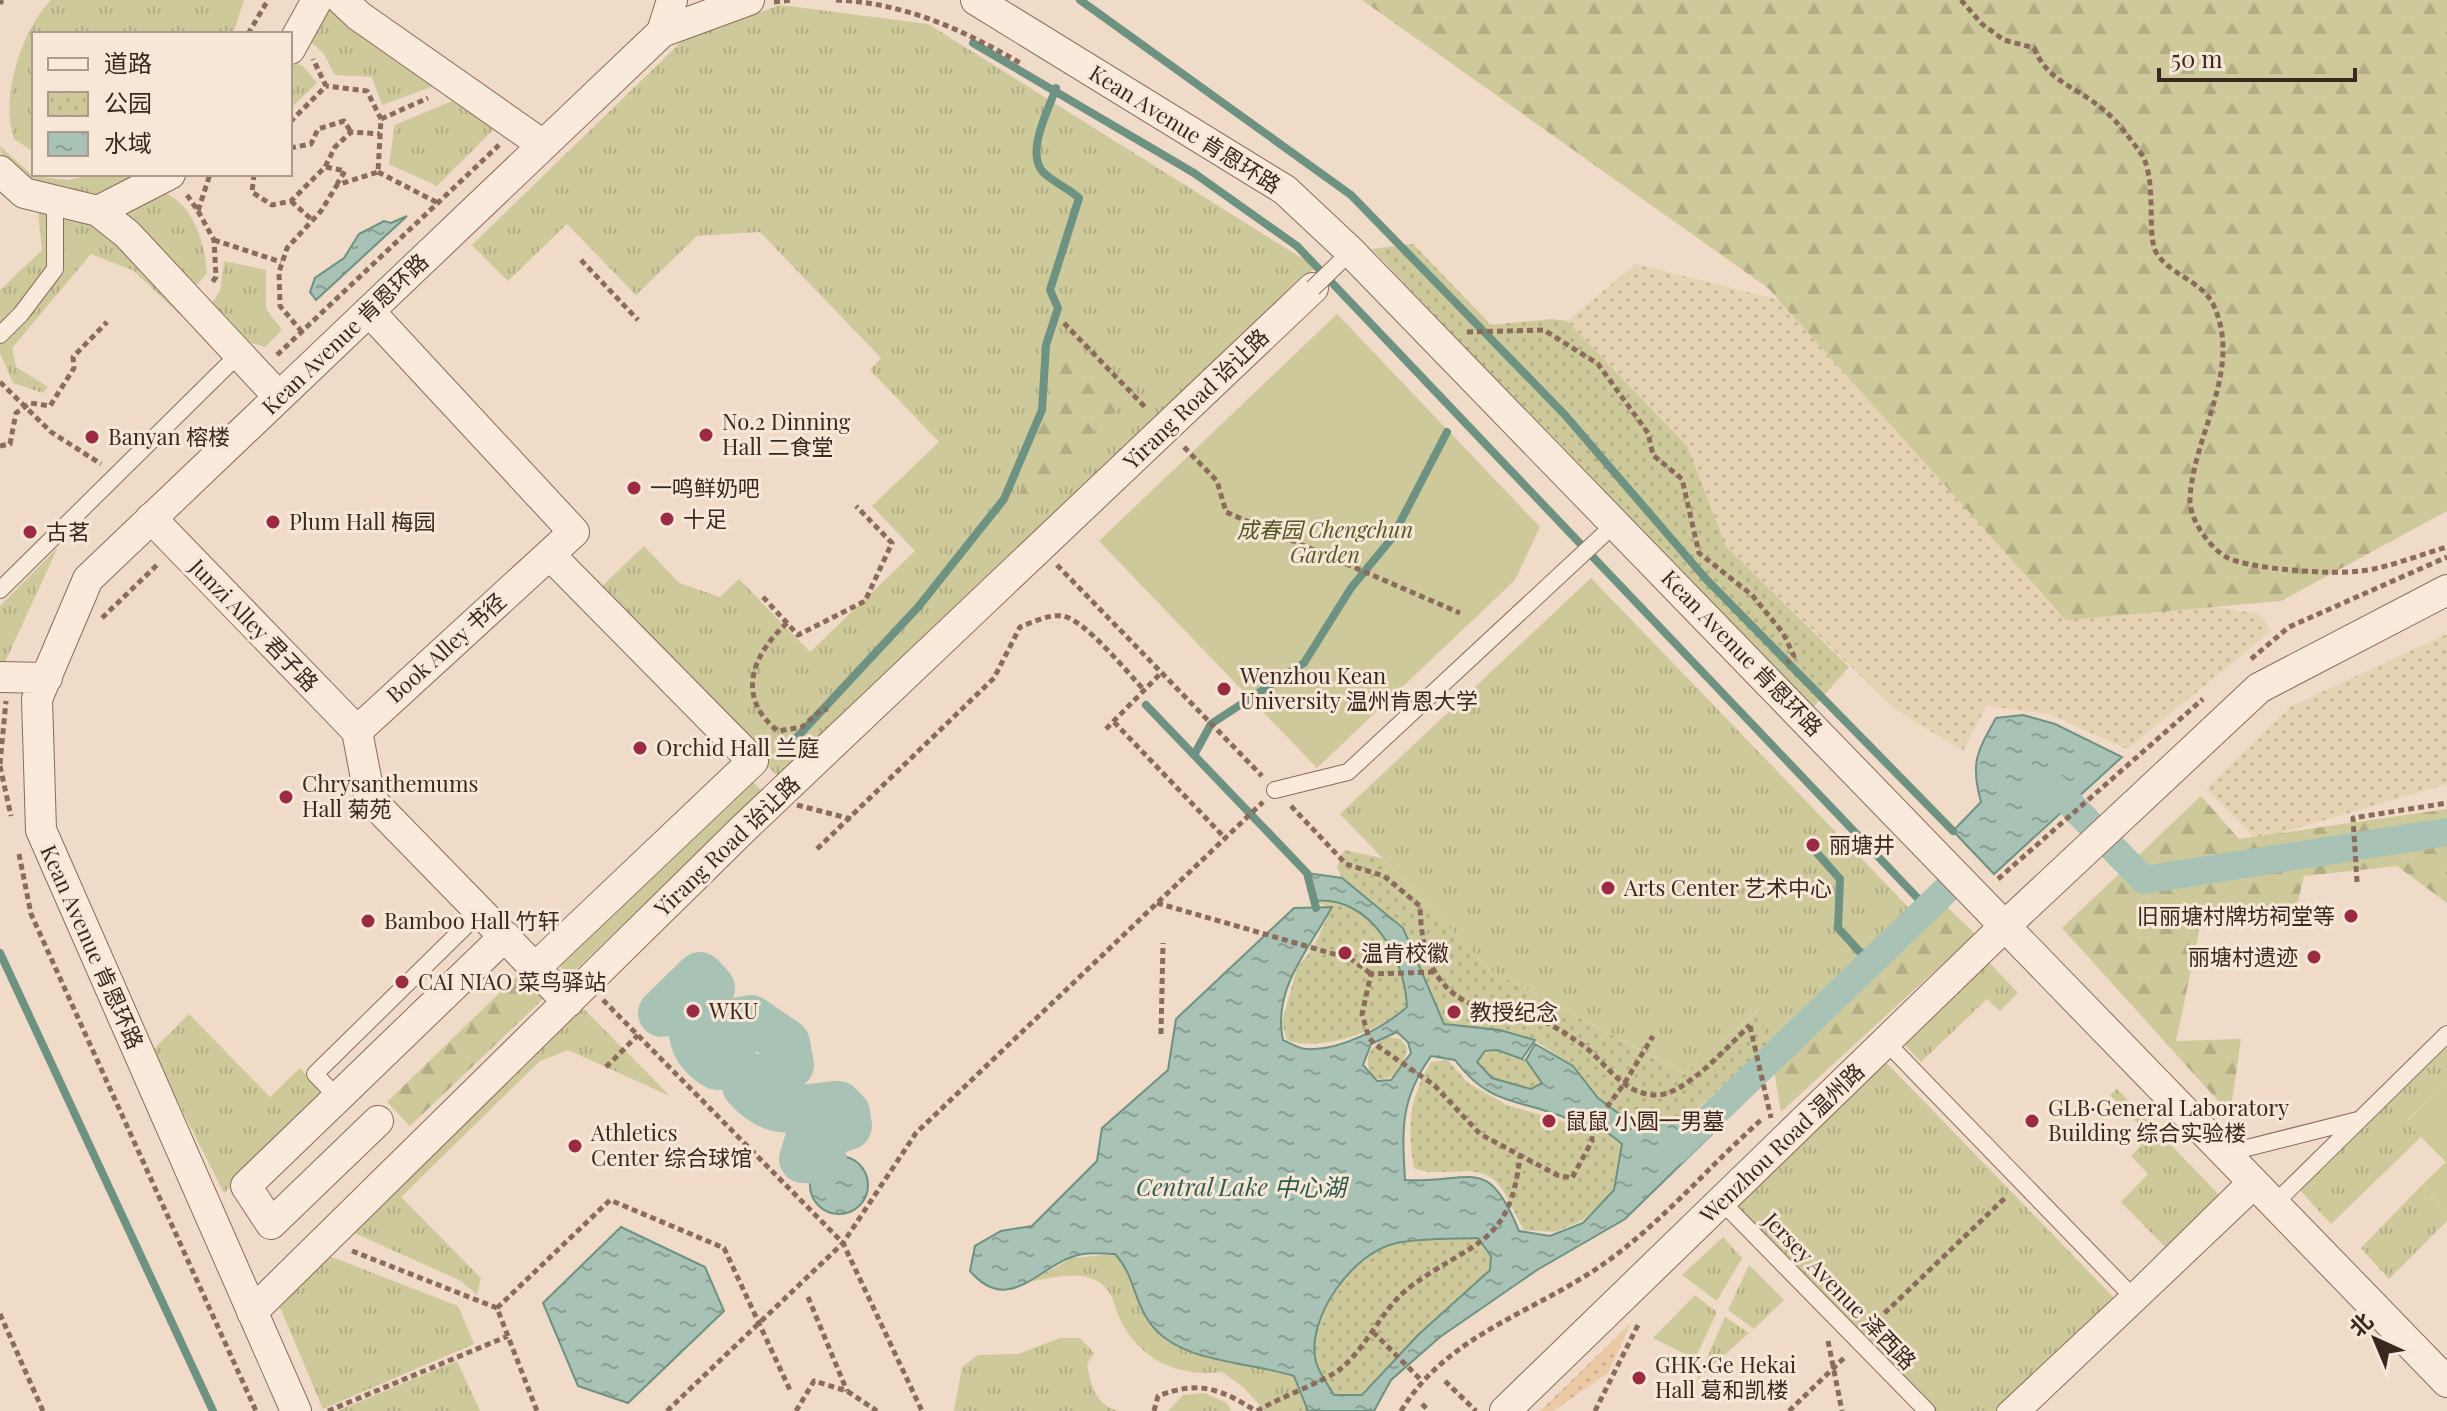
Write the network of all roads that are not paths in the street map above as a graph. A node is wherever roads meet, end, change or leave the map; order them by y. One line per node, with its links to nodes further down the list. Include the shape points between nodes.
1 (317, 0): 7 (street)
2 (672, 0): 6 (street)
3 (749, 0): 6 (street, Kean Avenue 肯恩环路)
4 (976, 0): 13 (street, Kean Avenue 肯恩环路, via 1285,190)
5 (357, 5): 8 (street)
6 (662, 32): 8 (street, Kean Avenue 肯恩环路)
7 (292, 45)
8 (543, 145): 15 (street, Kean Avenue 肯恩环路)
9 (0, 171): 11 (street, via 24,193)
10 (166, 176): 12 (street)
11 (55, 202): 12 (street); 16 (lane, via 55,269)
12 (98, 211): 17 (street, via 127,234)
13 (1345, 258): 14 (lane, bridge); 20 (street, Kean Avenue 肯恩环路)
14 (1313, 288): 32 (street, Yirang Road 诒让路)
15 (369, 311): 18 (street, Kean Avenue 肯恩环路); 21 (street, Book Alley 书径, via 574,532)
16 (0, 335)
17 (248, 364): 18 (street); 22 (lane)
18 (279, 397): 19 (street, Kean Avenue 肯恩环路)
19 (151, 518): 25 (street, Kean Avenue 肯恩环路, via 88,579); 26 (street, Junzi Alley 君子路)
20 (1605, 533): 27 (lane, via 1348,772); 29 (street, Kean Avenue 肯恩环路)
21 (550, 555): 26 (street, Book Alley 书径); 31 (street, via 753,761)
22 (0, 590)
23 (2447, 590): 29 (street, Wenzhou Road 温州路, via 2259,688)
24 (4, 677): 25 (street)
25 (47, 678): 42 (street, Kean Avenue 肯恩环路, via 37,699 41,830)
26 (357, 731): 28 (street, via 370,799)
27 (1275, 790)
28 (481, 911): 30 (street); 35 (lane, via 315,1074)
29 (2007, 924): 34 (street, Wenzhou Road 温州路); 38 (street, Kean Avenue 肯恩环路)
30 (505, 936): 31 (street); 35 (street)
31 (535, 968): 32 (street)
32 (577, 992): 44 (street, Yirang Road 诒让路)
33 (2447, 1034): 36 (lane)
34 (1886, 1042): 41 (street, Wenzhou Road 温州路); 43 (lane)
35 (338, 1098): 39 (street)
36 (2360, 1120): 38 (lane); 40 (lane)
37 (378, 1121): 39 (street, via 271,1224)
38 (2227, 1153): 40 (street, Kean Avenue 肯恩环路)
39 (246, 1186): 42 (street)
40 (2262, 1189): 43 (lane); 45 (street, Kean Avenue 肯恩环路); 50 (lane)
41 (1721, 1201): 47 (street, Wenzhou Road 温州路); 48 (lane, Jersey Avenue 泽西路)
42 (211, 1219): 44 (street, Kean Avenue 肯恩环路)
43 (2130, 1294): 49 (lane)
44 (252, 1312): 46 (street, Kean Avenue 肯恩环路)
45 (2447, 1382)
46 (296, 1411)
47 (1505, 1411)
48 (1927, 1411)
49 (2005, 1411)
50 (2024, 1411)

